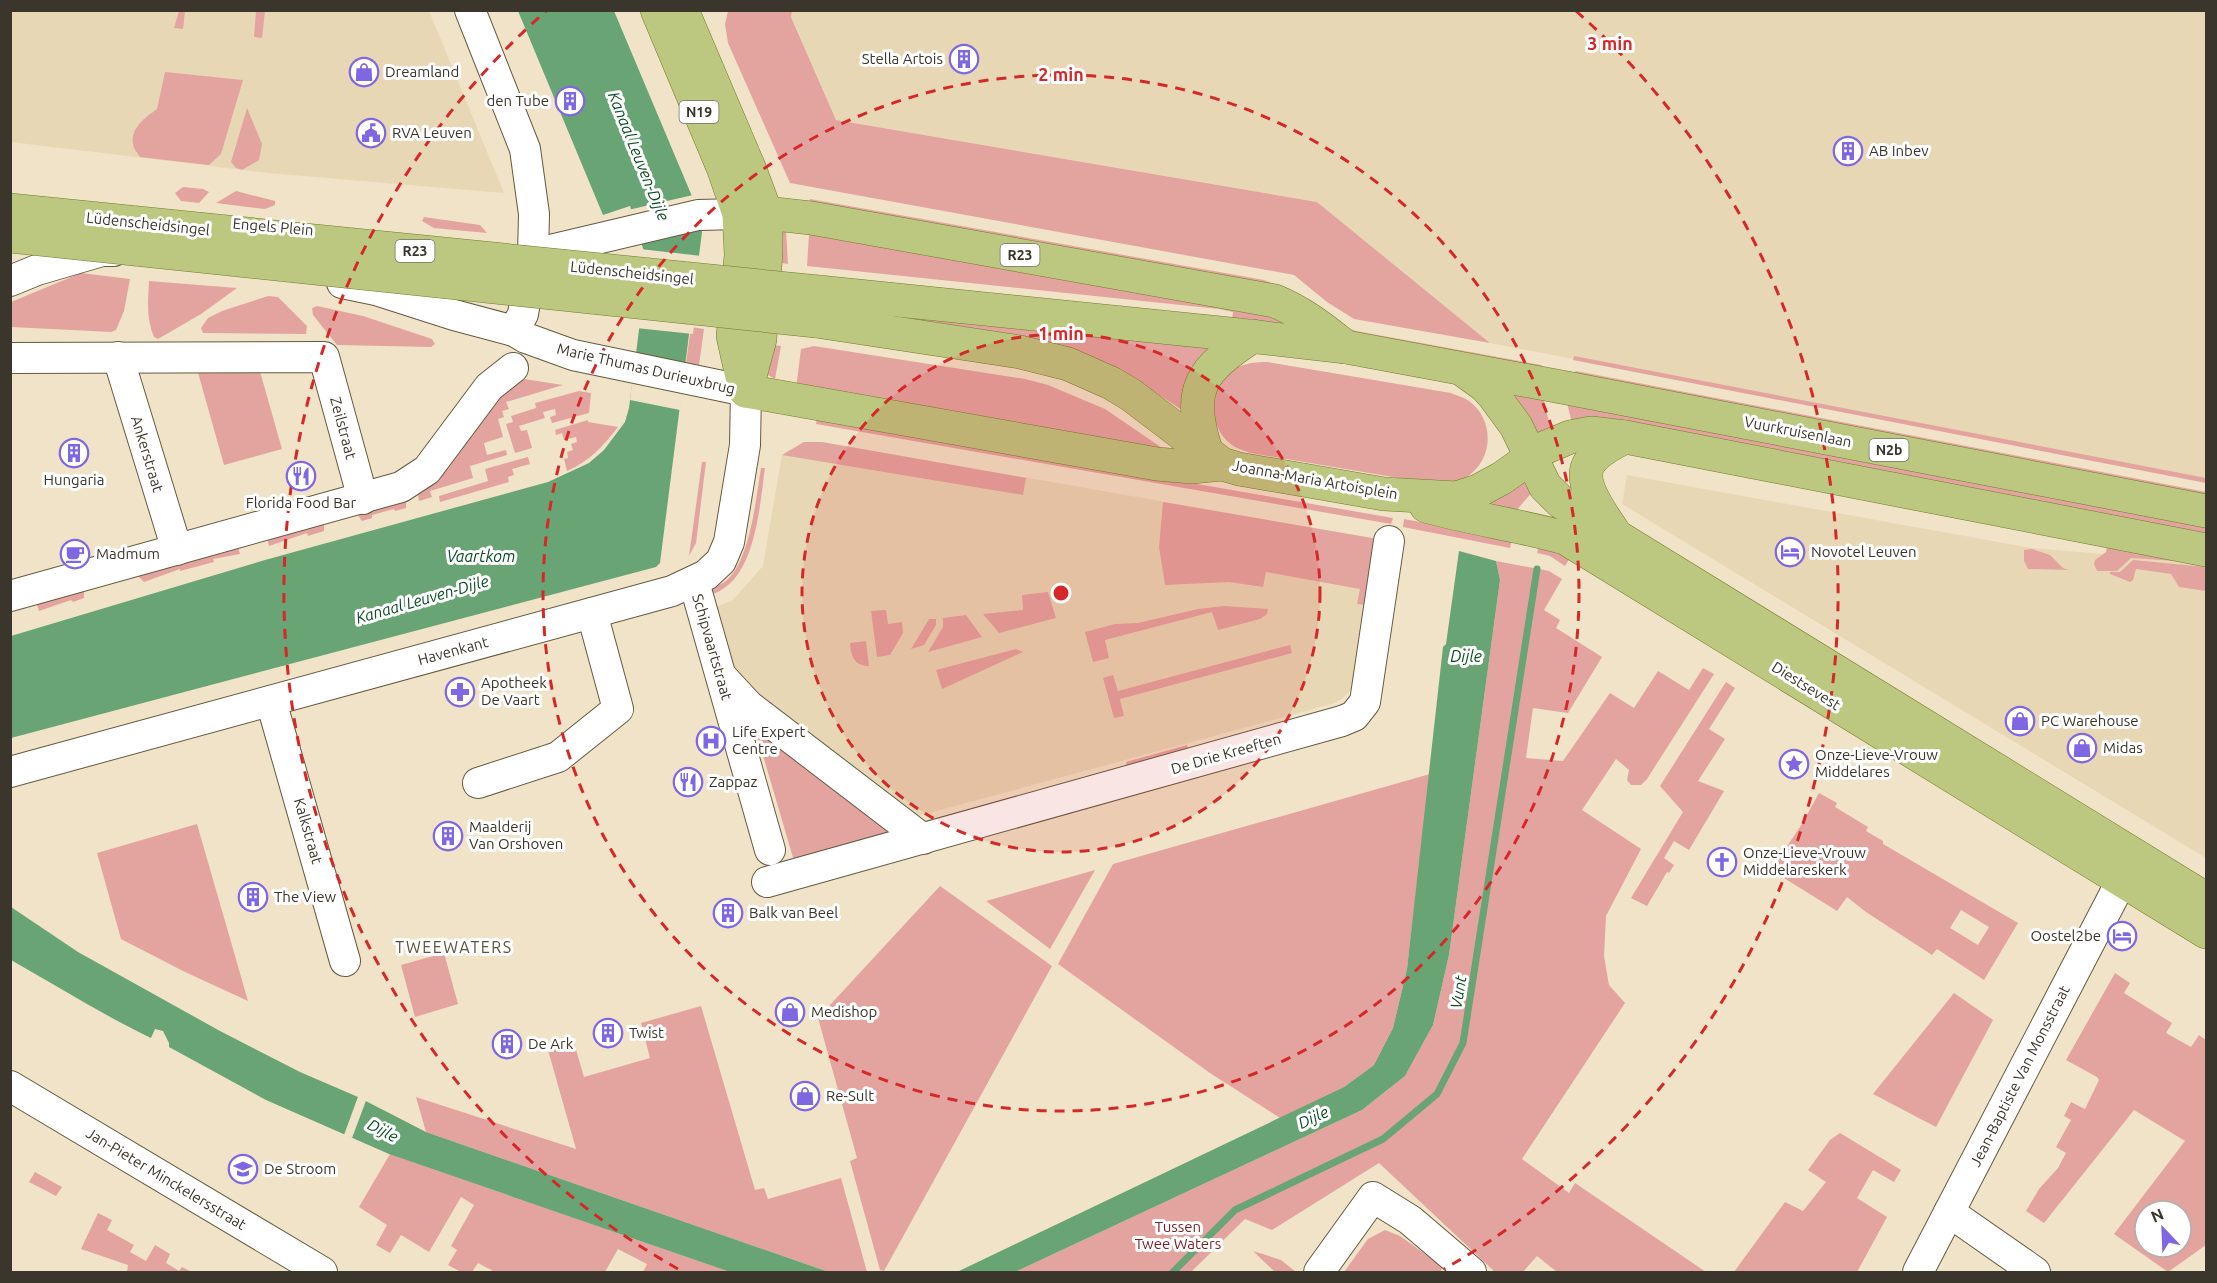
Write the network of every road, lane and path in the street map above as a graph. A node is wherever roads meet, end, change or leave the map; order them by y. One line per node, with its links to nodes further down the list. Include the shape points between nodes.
1 (470, 10): 10 (street, via 525,149 534,214)
2 (657, 10): 6 (main road, N19, via 724,170)
3 (682, 10): 6 (main road, N19, via 750,170)
4 (10, 210): 13 (main road, Lüdenscheidsingel / R23, bridge)
5 (123, 210): 7 (street, Engels Plein); 8 (street, Engels Plein, via 81,207 54,212); 9 (street, via 115,218 111,233 111,244)
6 (752, 213): 10 (street, via 698,215 597,240); 16 (main road, R23, via 811,218 1275,301 1311,319); 21 (main road, N19, via 741,255 733,336)
7 (255, 226): 10 (street, Engels Plein, via 369,239 498,284 517,282); 11 (street, via 247,239 246,255)
8 (10, 235): 13 (main road, Lüdenscheidsingel / R23, bridge)
9 (117, 252): 11 (street, via 173,255); 12 (street, via 102,251)
10 (531, 263): 14 (street, via 523,314)
11 (255, 268): 14 (street, via 376,290)
12 (10, 281)
13 (817, 306): 15 (main road, Lüdenscheidsingel / R23); 24 (main road, Lüdenscheidsingel / R23, via 1068,364 1131,395)
14 (514, 331): 21 (street, Marie Thumas Durieuxbrug, via 573,355)
15 (1252, 336): 16 (main road, R23); 24 (main road, via 1229,351 1202,381 1198,426)
16 (1346, 348): 20 (main road, R23)
17 (118, 357): 18 (street); 28 (street, Zeilstraat, via 324,357); 32 (street, Ankerstraat)
18 (10, 358)
19 (513, 368): 28 (street, via 489,387 427,470 401,487)
20 (1460, 368): 22 (main road, R23, via 1485,386); 29 (main road, Vuurkruisenlaan / N2b)
21 (746, 391): 24 (main road, R23, via 1157,464 1192,467); 34 (street, Havenkant / N19, via 745,445 729,542 721,561)
22 (1503, 409): 25 (main road, R23, via 1516,426); 26 (main road, via 1499,448)
23 (1625, 436): 25 (main road, via 1591,433 1570,437); 30 (main road, via 1603,450 1589,463 1587,471 1589,493); 33 (main road)
24 (1214, 457): 27 (main road, Joanna-Maria Artoisplein / R23, via 1239,470)
25 (1530, 458): 26 (main road, Joanna-Maria Artoisplein); 30 (main road, Diestsevest / R23, via 1545,486 1561,502)
26 (1478, 491): 27 (main road, Joanna-Maria Artoisplein / R23, via 1457,498)
27 (1384, 494): 43 (main road, Diestsevest / R23, via 1565,538)
28 (363, 499): 32 (street)
29 (2206, 511)
30 (1617, 538): 45 (main road, Diestsevest / R23)
31 (1389, 541): 41 (street, De Drie Kreeften, via 1365,702 1354,716)
32 (177, 550): 35 (street)
33 (2206, 550)
34 (694, 582): 36 (street, Havenkant); 37 (street, Schipvaartstraat)
35 (10, 596)
36 (592, 614): 38 (street, Havenkant); 40 (street, via 618,709 558,757)
37 (720, 675): 41 (street, via 749,706); 42 (street, Schipvaartstraat)
38 (271, 701): 39 (street, Havenkant); 47 (street, Kalkstraat)
39 (10, 772)
40 (477, 783)
41 (923, 838): 44 (street, De Drie Kreeften)
42 (770, 850)
43 (2122, 880): 46 (main road, Diestsevest / R23); 49 (street, Jean-Baptiste Van Monsstraat)
44 (767, 882)
45 (2206, 899)
46 (2206, 932)
47 (345, 961)
48 (10, 1086): 50 (street, Jan-Pieter Minckelersstraat)
49 (1950, 1212): 53 (street, Jean-Baptiste Van Monsstraat); 54 (street)
50 (322, 1272)
51 (1319, 1272): 52 (street, via 1373,1197 1410,1220)
52 (1471, 1272)
53 (1918, 1272)
54 (2035, 1272)

